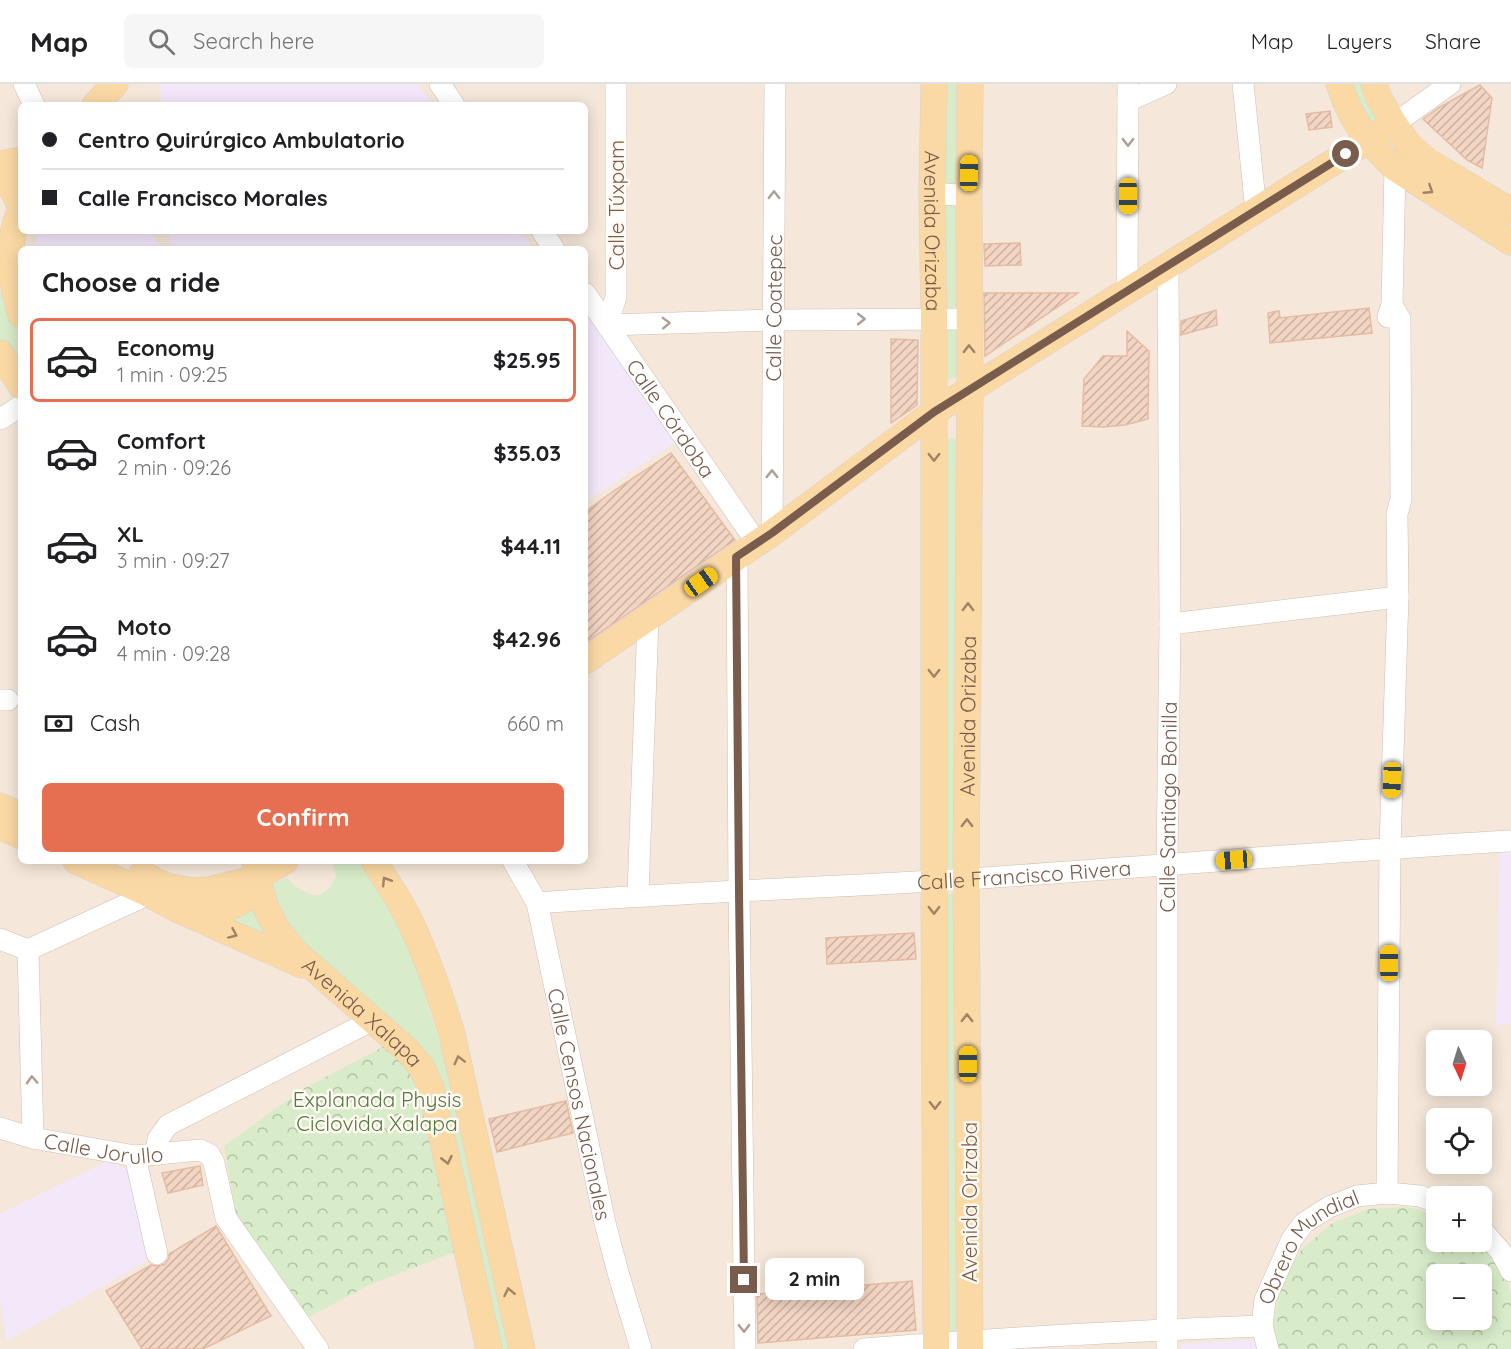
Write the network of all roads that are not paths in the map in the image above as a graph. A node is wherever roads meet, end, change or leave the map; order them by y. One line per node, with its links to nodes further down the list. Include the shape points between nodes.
1 (24, 84): 14 (street)
2 (115, 84): 15 (main road)
3 (440, 84): 16 (street)
4 (616, 84): 38 (street, Calle Túxpam, via 616,297)
5 (775, 84): 37 (street, Calle Coatepec, one-way to 5)
6 (934, 84): 23 (main road, Avenida Orizaba)
7 (970, 84): 24 (main road, Avenida Orizaba)
8 (1166, 84): 13 (street)
9 (1243, 84): 26 (street)
10 (1339, 84): 18 (main road, via 1350,112)
11 (1374, 84): 17 (main road)
12 (1450, 84): 17 (street)
13 (1128, 92): 32 (street, one-way to 32)
14 (33, 102)
15 (99, 102)
16 (452, 102)
17 (1394, 124): 18 (main road); 27 (main road, via 1427,161)
18 (1369, 140): 21 (main road); 26 (main road)
19 (18, 161): 20 (main road)
20 (0, 164)
21 (1395, 168): 29 (main road, one-way to 29); 46 (street, via 1392,305 1400,319)
22 (0, 178): 25 (main road)
23 (932, 194): 24 (street); 35 (main road, Avenida Orizaba)
24 (969, 196): 36 (main road, Avenida Orizaba)
25 (18, 201)
26 (1256, 211): 30 (main road)
27 (1511, 211)
28 (18, 217): 31 (main road)
29 (1511, 242)
30 (1168, 266): 32 (main road); 48 (street, Calle Santiago Bonilla)
31 (5, 281): 34 (main road)
32 (1127, 291): 41 (main road)
33 (588, 297): 38 (street, Calle Córdoba)
34 (18, 309)
35 (934, 318): 36 (street); 37 (street, one-way to 35); 43 (main road, Avenida Orizaba)
36 (969, 319): 41 (main road, Avenida Orizaba, one-way to 36)
37 (773, 320): 38 (street, one-way to 37); 45 (street, Calle Coatepec, one-way to 37)
38 (607, 325): 45 (street, Calle Córdoba)
39 (0, 353): 40 (main road)
40 (18, 381)
41 (970, 390): 43 (main road); 63 (main road, Avenida Orizaba, one-way to 41)
42 (18, 408): 44 (street)
43 (934, 412): 45 (main road); 64 (main road, Avenida Orizaba, one-way to 64)
44 (0, 419)
45 (755, 544): 47 (main road); 65 (street, Calle Coatepec)
46 (1398, 597): 48 (street); 55 (street)
47 (648, 619): 49 (main road); 67 (street)
48 (1170, 624): 61 (street, Calle Santiago Bonilla)
49 (588, 659)
50 (0, 806): 51 (main road)
51 (18, 815)
52 (0, 826): 53 (main road)
53 (18, 835)
54 (1511, 841): 55 (street, Calle Francisco Rivera)
55 (1390, 848): 61 (street, Calle Francisco Rivera); 78 (street)
56 (83, 864): 66 (main road)
57 (120, 864): 62 (main road, via 166,886 192,891 209,890)
58 (275, 864): 62 (main road)
59 (376, 864): 89 (main road, Avenida Xalapa, one-way to 59, via 439,990 407,914)
60 (515, 864): 68 (street, Calle Censos Nacionales)
61 (1167, 865): 63 (street, Calle Francisco Rivera); 84 (street, Calle Santiago Bonilla)
62 (256, 870): 69 (main road, via 251,894 239,903 217,910); 72 (main road, Avenida Xalapa, via 265,906 278,931)
63 (966, 879): 64 (street, Calle Francisco Rivera); 86 (main road, Avenida Orizaba, one-way to 63)
64 (934, 880): 65 (street, Calle Francisco Rivera); 85 (main road, Avenida Orizaba, one-way to 85)
65 (739, 891): 67 (street, Calle Francisco Rivera); 91 (street, Calle Coatepec, one-way to 91)
66 (149, 894): 69 (main road); 71 (street)
67 (638, 895): 68 (street, Calle Francisco Rivera)
68 (537, 903): 90 (street, Calle Censos Nacionales, via 604,1223)
69 (179, 910): 72 (main road, one-way to 72)
70 (0, 939): 71 (street)
71 (28, 950): 75 (street, one-way to 71)
72 (320, 973): 73 (main road, Avenida Xalapa)
73 (373, 1020): 76 (street, via 168,1125 158,1138); 88 (main road, Avenida Xalapa, one-way to 88, via 409,1052 431,1088)
74 (0, 1128): 75 (street, Calle Jorullo)
75 (33, 1138): 77 (street, Calle Jorullo)
76 (156, 1155): 77 (street, Calle Jorullo); 87 (street, Calle Jorullo, via 200,1150 210,1155 225,1218)
77 (135, 1156): 81 (street)
78 (1387, 1192): 79 (street, Obrero Mundial); 83 (street, Obrero Mundial, via 1357,1196 1304,1223 1292,1239 1264,1300)
79 (1426, 1198)
80 (1492, 1242): 82 (street)
81 (157, 1254)
82 (1511, 1271)
83 (1262, 1326): 84 (street); 93 (street, Obrero Mundial)
84 (1167, 1339): 86 (street)
85 (936, 1346): 86 (street); 92 (street)
86 (970, 1346)
87 (318, 1349)
88 (489, 1349)
89 (522, 1349)
90 (641, 1349)
91 (745, 1349)
92 (864, 1349)
93 (1268, 1349)

